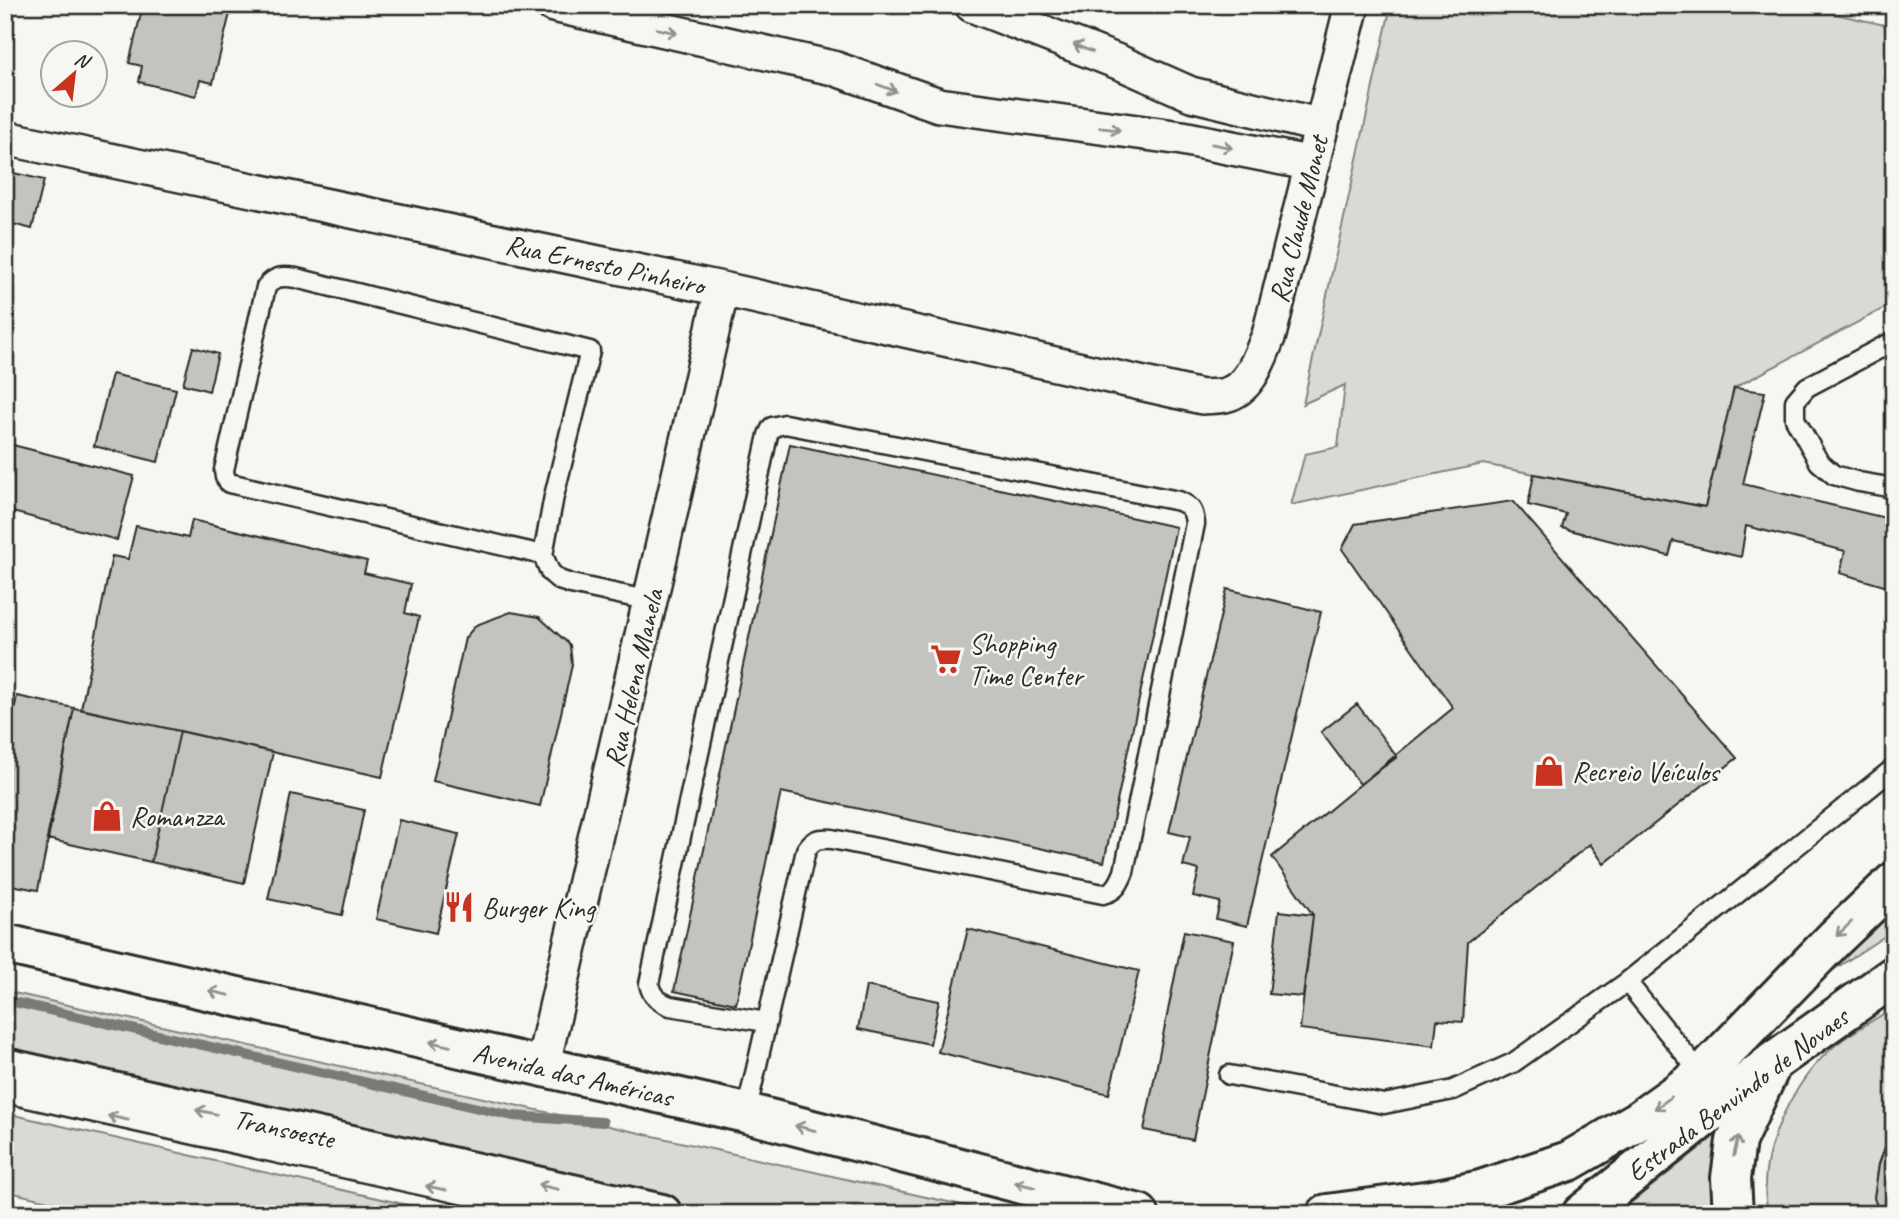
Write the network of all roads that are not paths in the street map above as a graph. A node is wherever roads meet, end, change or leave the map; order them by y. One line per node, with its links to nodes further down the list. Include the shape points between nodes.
1 (553, 5): 7 (street, one-way to 7, via 833,68 939,105)
2 (972, 5): 4 (street, one-way to 2)
3 (1352, 5): 5 (street, Rua Claude Monet)
4 (1191, 94): 5 (street); 7 (street)
5 (1322, 125): 8 (street, Rua Claude Monet)
6 (5, 138): 9 (street, Rua Ernesto Pinheiro)
7 (1182, 138): 8 (street, one-way to 8)
8 (1313, 164): 11 (street, Rua Claude Monet, via 1269,335 1256,365 1245,383 1226,395)
9 (723, 289): 11 (street, Rua Ernesto Pinheiro); 14 (street, Rua Helena Manela)
10 (1894, 341): 12 (lane, via 1807,387 1795,401 1795,419 1819,462 1834,475)
11 (1202, 397)
12 (1894, 488)
13 (543, 555): 13 (lane, via 229,483 224,470 266,287 273,278 296,278 590,351); 14 (lane, via 559,580)
14 (650, 601): 23 (street, Rua Helena Manela)
15 (1894, 768): 19 (lane)
16 (1894, 882): 25 (main road, Estrada Benvindo de Novaes, one-way to 25)
17 (5, 944): 23 (main road, Avenida das Américas, one-way to 17)
18 (1894, 976): 21 (main road, Estrada Benvindo de Novaes)
19 (1627, 982): 24 (lane, via 1513,1063 1453,1090 1384,1104); 25 (lane)
20 (766, 1022): 20 (lane, via 811,841 832,839 1103,894 1119,884 1195,524 1189,505 785,424 772,427 649,984 651,994 670,1006); 27 (lane)
21 (1773, 1062): 32 (main road, Estrada Benvindo de Novaes); 33 (main road, one-way to 21, via 1736,1141)
22 (5, 1068): 29 (main road, one-way to 22)
23 (542, 1068): 27 (main road, Avenida das Américas)
24 (1229, 1075)
25 (1702, 1075): 31 (main road, Estrada Benvindo de Novaes, one-way to 31, via 1638,1121 1569,1161 1481,1190)
26 (5, 1093): 28 (lane, Transoeste, one-way to 26)
27 (746, 1113): 30 (main road, Avenida das Américas, one-way to 27)
28 (551, 1214)
29 (662, 1214)
30 (1139, 1214)
31 (1327, 1214)
32 (1581, 1214)
33 (1733, 1214)

